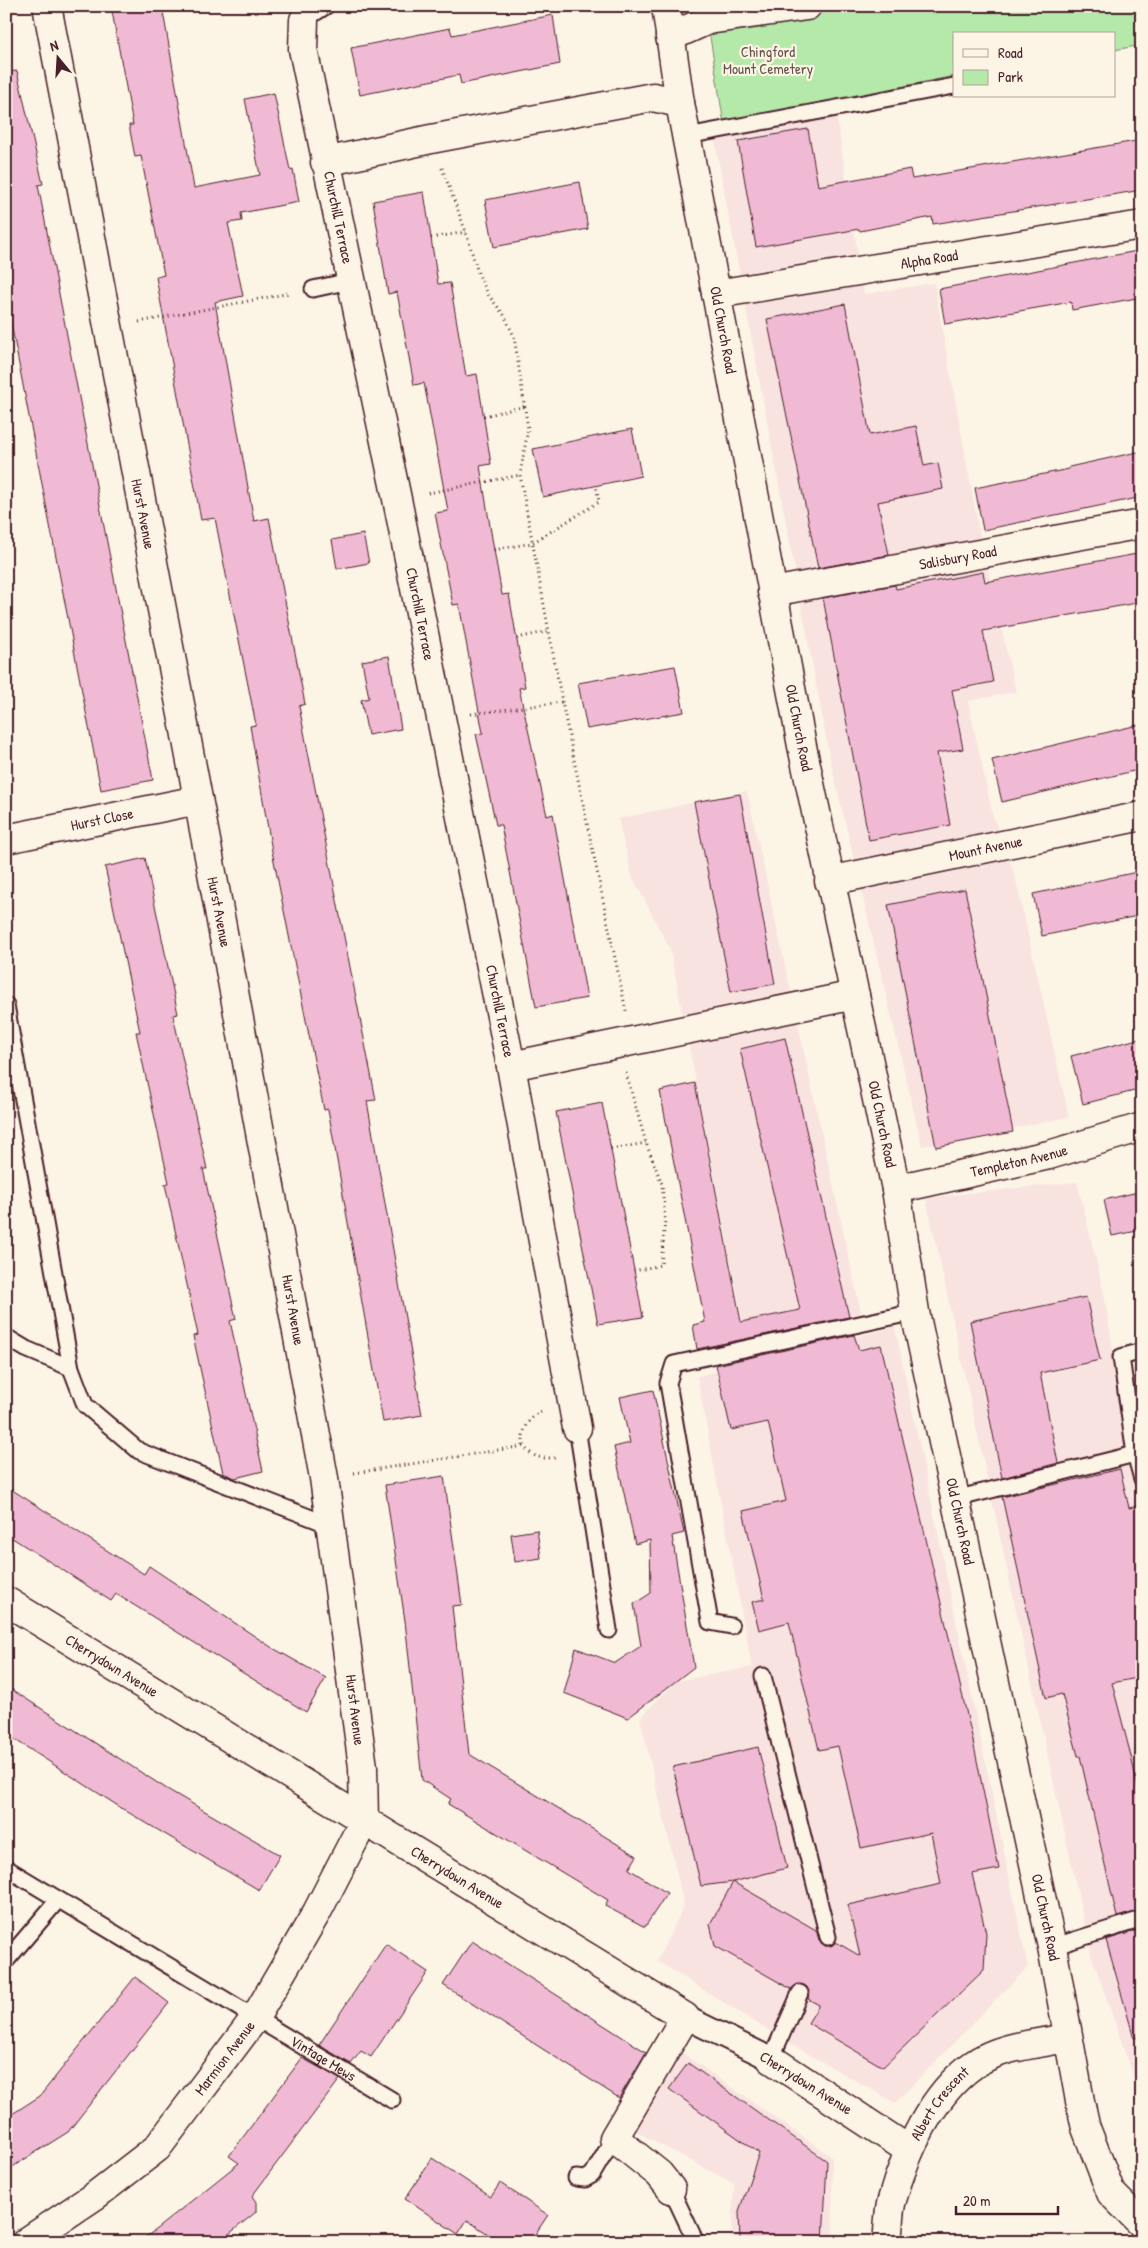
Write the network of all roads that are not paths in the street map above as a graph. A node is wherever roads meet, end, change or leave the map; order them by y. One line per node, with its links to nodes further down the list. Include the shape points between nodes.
1 (47, 6): 16 (street, Hurst Avenue)
2 (666, 6): 5 (street, Old Church Road)
3 (807, 6): 5 (street, via 708,20)
4 (315, 13): 9 (street, Churchill Terrace, via 303,49)
5 (670, 37): 7 (street, Old Church Road)
6 (953, 86): 8 (lane)
7 (680, 104): 8 (street, Old Church Road); 9 (street, Churchill Terrace, via 653,97)
8 (687, 136): 13 (street, Old Church Road)
9 (325, 162): 11 (street, Churchill Terrace)
10 (1142, 226): 13 (street, Alpha Road)
11 (350, 281): 12 (lane); 22 (street, Churchill Terrace)
12 (313, 288)
13 (716, 294): 15 (street, Old Church Road)
14 (1142, 524): 15 (street, Salisbury Road)
15 (772, 592): 19 (street, Old Church Road)
16 (198, 800): 18 (street, Hurst Close); 33 (street, Hurst Avenue)
17 (1142, 816): 19 (street, Mount Avenue)
18 (6, 839)
19 (829, 881): 20 (street, Old Church Road)
20 (855, 995): 22 (street, Churchill Terrace); 24 (street, Old Church Road)
21 (6, 1005): 28 (lane)
22 (511, 1066): 29 (street, Churchill Terrace)
23 (1142, 1127): 24 (street, Templeton Avenue, via 1050,1155)
24 (896, 1189): 25 (street, Old Church Road)
25 (916, 1312): 32 (street, Old Church Road); 35 (lane, via 674,1364 668,1383 710,1622)
26 (6, 1337): 28 (lane)
27 (1142, 1352): 30 (lane, via 1121,1357)
28 (71, 1368): 33 (lane, via 84,1405 139,1451)
29 (577, 1428): 36 (lane)
30 (1135, 1454): 31 (lane); 32 (lane)
31 (1142, 1479)
32 (955, 1499): 43 (street, Old Church Road)
33 (332, 1526): 38 (street, Hurst Avenue, via 363,1767)
34 (6, 1601): 38 (street, Cherrydown Avenue)
35 (731, 1626)
36 (609, 1630)
37 (763, 1676): 42 (lane)
38 (364, 1821): 46 (street, Cherrydown Avenue); 47 (street, Marmion Avenue, via 317,1912)
39 (6, 1868): 40 (lane, Vintage Mews)
40 (58, 1900): 44 (lane); 47 (lane, Vintage Mews)
41 (1142, 1919): 43 (lane)
42 (828, 1937)
43 (1052, 1947): 48 (street, Old Church Road)
44 (6, 1961)
45 (800, 1994): 49 (lane)
46 (685, 2017): 49 (street, Cherrydown Avenue); 51 (street)
47 (255, 2018): 50 (lane, Vintage Mews); 56 (street, Marmion Avenue, via 157,2148 96,2195)
48 (1067, 2038): 52 (street, Albert Crescent, via 1005,2050 974,2064 945,2091); 55 (street, Old Church Road, via 1086,2128 1111,2193)
49 (772, 2059): 52 (street, Cherrydown Avenue)
50 (392, 2100)
51 (614, 2138): 53 (lane, via 592,2175); 54 (street, via 659,2174)
52 (909, 2150): 58 (street, Albert Crescent, via 892,2202)
53 (576, 2178)
54 (671, 2189): 57 (lane)
55 (1142, 2224)
56 (26, 2242)
57 (696, 2242)
58 (887, 2242)

